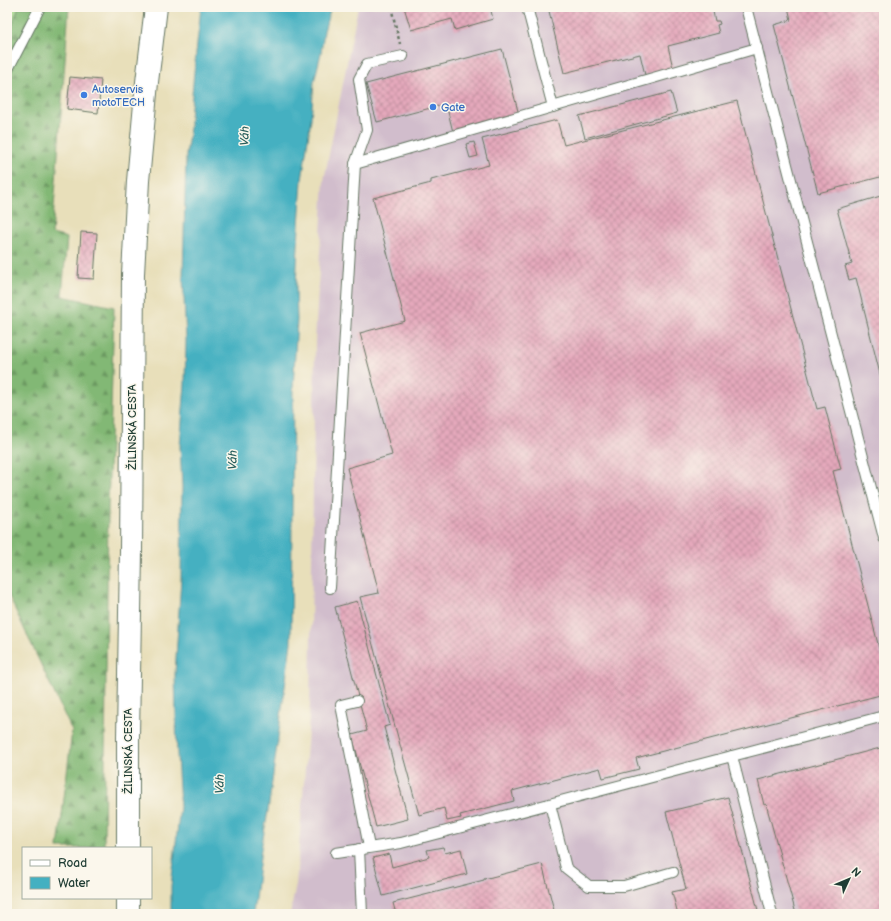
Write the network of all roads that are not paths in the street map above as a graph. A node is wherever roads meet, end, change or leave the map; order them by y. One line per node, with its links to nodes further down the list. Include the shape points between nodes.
1 (40, 7): 7 (lane)
2 (156, 7): 16 (main road, ŽILINSKÁ CESTA, via 138,181 133,274)
3 (527, 7): 8 (lane)
4 (746, 7): 5 (lane)
5 (757, 48): 8 (lane); 10 (lane)
6 (403, 56): 9 (lane, via 367,64 359,79 366,130)
7 (7, 71)
8 (553, 107): 9 (lane)
9 (355, 164): 11 (lane)
10 (884, 538)
11 (330, 588)
12 (357, 701): 17 (lane, via 341,705)
13 (884, 716): 14 (lane)
14 (732, 756): 15 (lane); 23 (lane)
15 (550, 804): 17 (lane, via 401,843); 19 (lane, via 566,868 589,886 624,886)
16 (128, 847)
17 (364, 848): 18 (lane); 22 (lane)
18 (336, 853)
19 (673, 872)
20 (128, 899): 21 (main road)
21 (128, 914)
22 (362, 914)
23 (772, 914)

